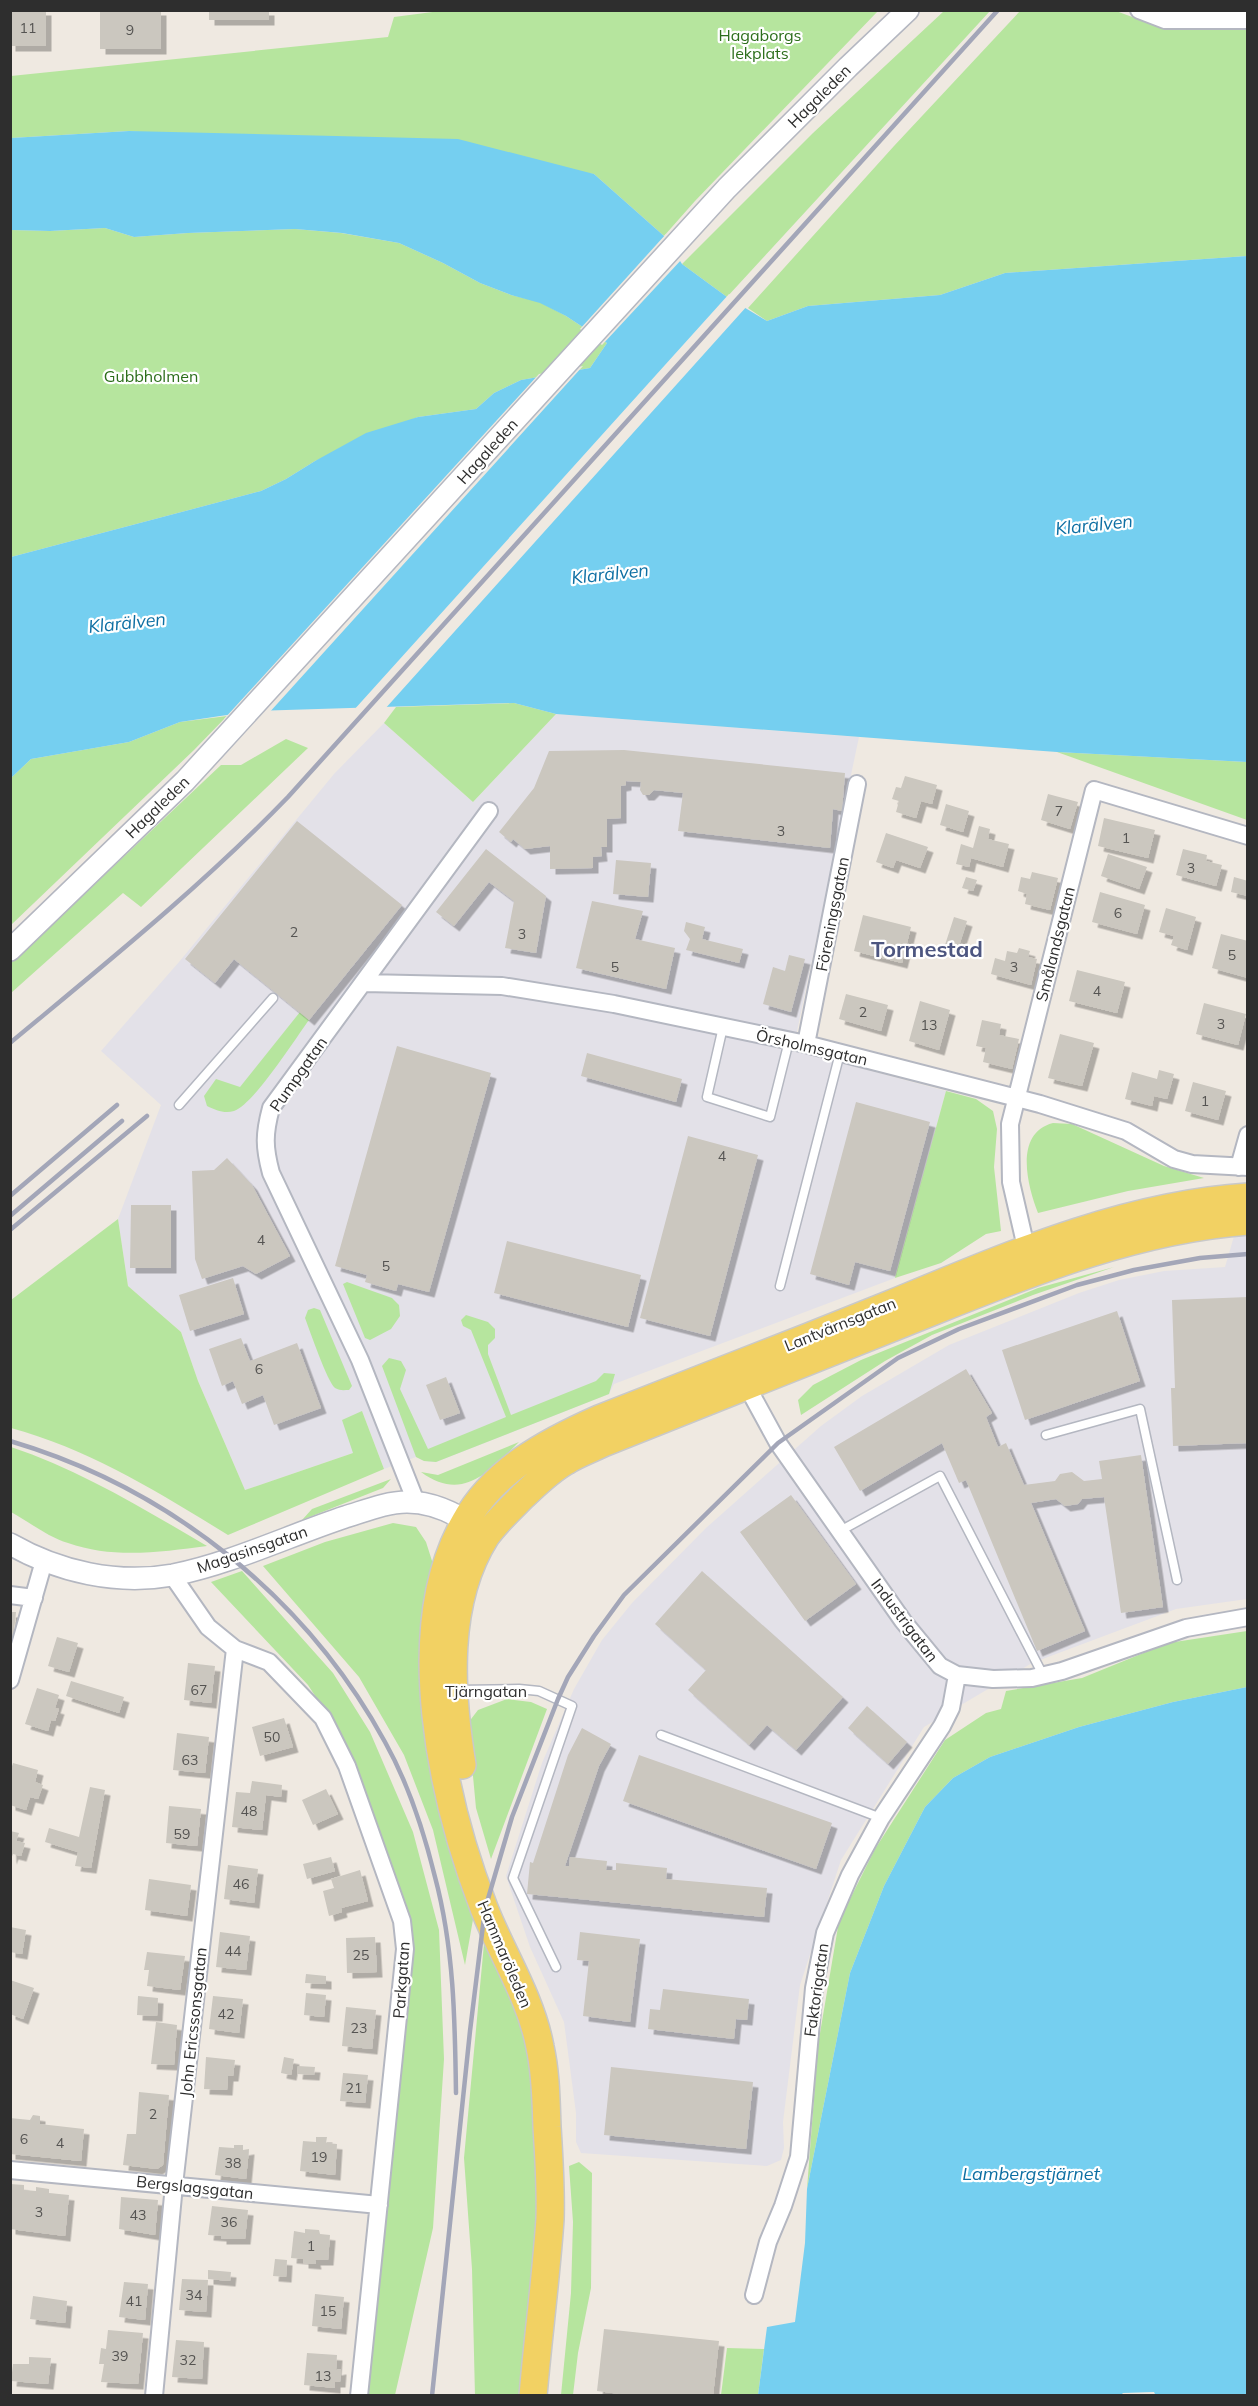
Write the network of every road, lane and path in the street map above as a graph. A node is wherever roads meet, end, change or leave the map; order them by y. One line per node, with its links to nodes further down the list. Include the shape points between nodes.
1 (908, 10): 8 (street, Hagaleden, via 727,189 185,781)
2 (1139, 10): 3 (street, via 1165,20)
3 (1223, 15): 4 (street)
4 (1248, 20)
5 (857, 784): 15 (street, Föreningsgatan)
6 (489, 811): 11 (street, Pumpgatan)
7 (1248, 836): 17 (street, Smålandsgatan, via 1094,790)
8 (68, 892): 9 (street, Hagaleden); 10 (street, Hagaleden)
9 (10, 940)
10 (10, 951)
11 (364, 983): 13 (street, Örsholmsgatan, via 502,986); 27 (street, Pumpgatan, via 271,1108 265,1152 271,1173 360,1360)
12 (273, 998): 18 (lane)
13 (723, 1027): 14 (street, Örsholmsgatan); 14 (lane, via 707,1097 770,1117)
14 (789, 1041): 15 (street, Örsholmsgatan)
15 (806, 1044): 16 (street, Örsholmsgatan)
16 (840, 1053): 17 (street, Örsholmsgatan); 24 (lane)
17 (1016, 1098): 20 (street, Örsholmsgatan, via 1126,1131 1174,1159); 23 (street, via 1010,1133 1011,1182)
18 (179, 1105)
19 (1248, 1135): 20 (street)
20 (1243, 1167)
21 (1248, 1197): 23 (main road, Lantvärnsgatan, via 1136,1214)
22 (1248, 1221): 23 (main road, Lantvärnsgatan, via 1219,1223 1090,1253)
23 (1029, 1261): 25 (main road, Lantvärnsgatan)
24 (780, 1286)
25 (742, 1376): 28 (main road, Lantvärnsgatan, via 599,1419 555,1438 521,1459 488,1491); 29 (street, Industrigatan, via 778,1443)
26 (1046, 1435): 33 (lane, via 1140,1410)
27 (416, 1502): 28 (street, Magasinsgatan, via 445,1509); 32 (street, Magasinsgatan, via 377,1507 233,1558)
28 (476, 1528): 41 (main road, Hammaröleden, via 473,1562 461,1600)
29 (840, 1531): 38 (street, Industrigatan, via 923,1648 940,1666); 39 (lane, via 940,1476)
30 (10, 1544): 31 (street, Magasinsgatan)
31 (44, 1562): 32 (street, Magasinsgatan, via 119,1578); 35 (street)
32 (172, 1575): 37 (street, Parkgatan, via 208,1627)
33 (1177, 1581)
34 (10, 1595): 35 (street)
35 (34, 1598): 40 (street)
36 (1248, 1617): 39 (street, Industrigatan, via 1186,1628)
37 (235, 1649): 46 (street, John Ericssonsgatan); 47 (street, Parkgatan, via 269,1662 322,1718 347,1766 402,1921 405,1949)
38 (957, 1675): 39 (street, Industrigatan, via 1014,1680); 43 (street, Faktorigatan, via 951,1708 942,1726)
39 (1043, 1675)
40 (10, 1680)
41 (444, 1691): 44 (lane, Tjärngatan, via 539,1691 572,1706 513,1878); 51 (main road, Hammaröleden, via 442,1754 466,1858 536,2026 545,2076 549,2219); 52 (main road, Hammaröleden, via 479,1851 541,1997 556,2049 562,2219)
42 (661, 1735): 43 (lane)
43 (881, 1818): 48 (street, Faktorigatan, via 825,1933 814,1988 799,2157 768,2242)
44 (556, 1967)
45 (10, 2170): 46 (street, Bergslagsgatan)
46 (174, 2185): 47 (street, Bergslagsgatan); 49 (street, John Ericssonsgatan)
47 (379, 2205): 50 (street, Parkgatan)
48 (754, 2295)
49 (153, 2396)
50 (359, 2396)
51 (533, 2396)
52 (547, 2396)

